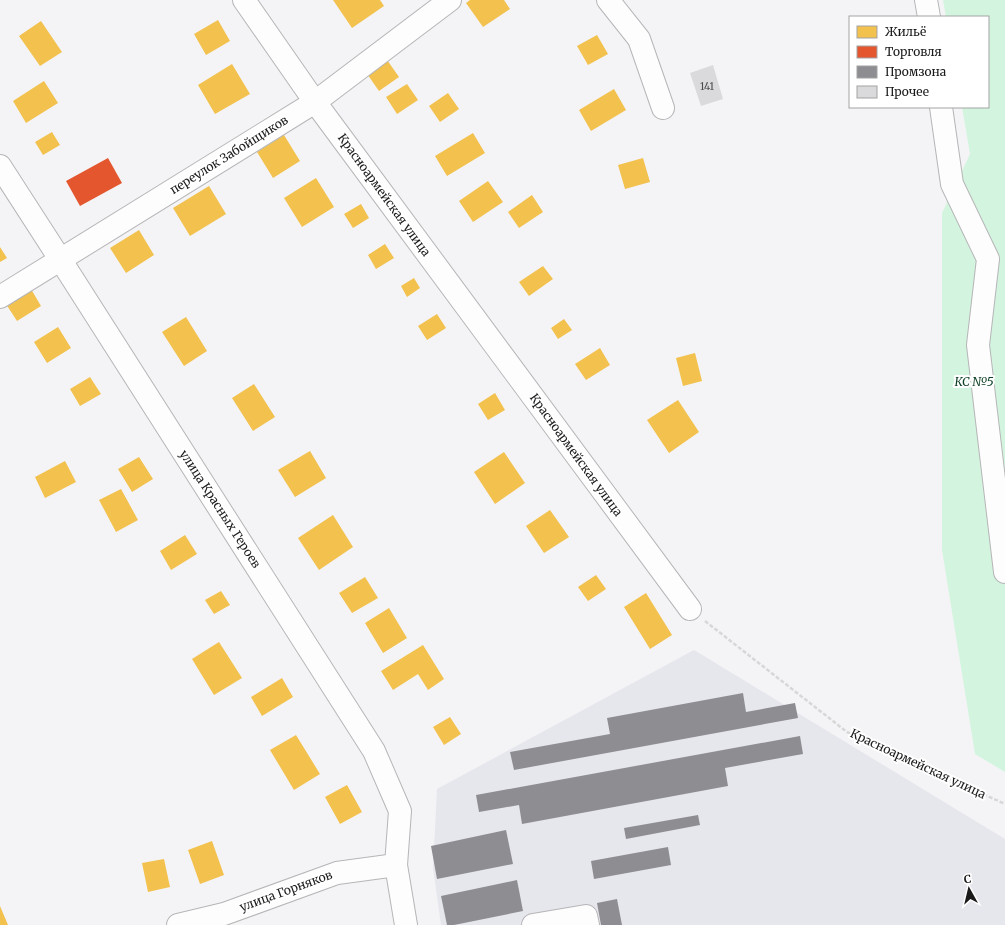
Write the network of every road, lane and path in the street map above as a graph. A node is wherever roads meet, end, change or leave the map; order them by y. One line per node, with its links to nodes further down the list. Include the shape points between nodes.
1 (244, 0): 6 (street, Красноармейская улица)
2 (450, 0): 6 (street, переулок Забойщиков)
3 (608, 0): 7 (street, via 639,39)
4 (926, 0): 5 (street)
5 (929, 16)
6 (315, 102): 10 (street, переулок Забойщиков); 13 (street, Красноармейская улица)
7 (663, 108)
8 (941, 108): 12 (street, via 952,184 988,259 978,345)
9 (0, 166): 10 (street, улица Красных Героев)
10 (60, 259): 11 (street, переулок Забойщиков); 15 (street, улица Красных Героев, via 374,751 400,811)
11 (0, 297)
12 (1005, 572)
13 (690, 609): 14 (path, Красноармейская улица, via 847,732)
14 (1005, 804)
15 (396, 865): 17 (street, улица Горняков, via 337,873 224,914); 18 (street, улица Красных Героев)
16 (540, 924): 19 (street, via 586,916)
17 (178, 925)
18 (406, 925)
19 (588, 925)

